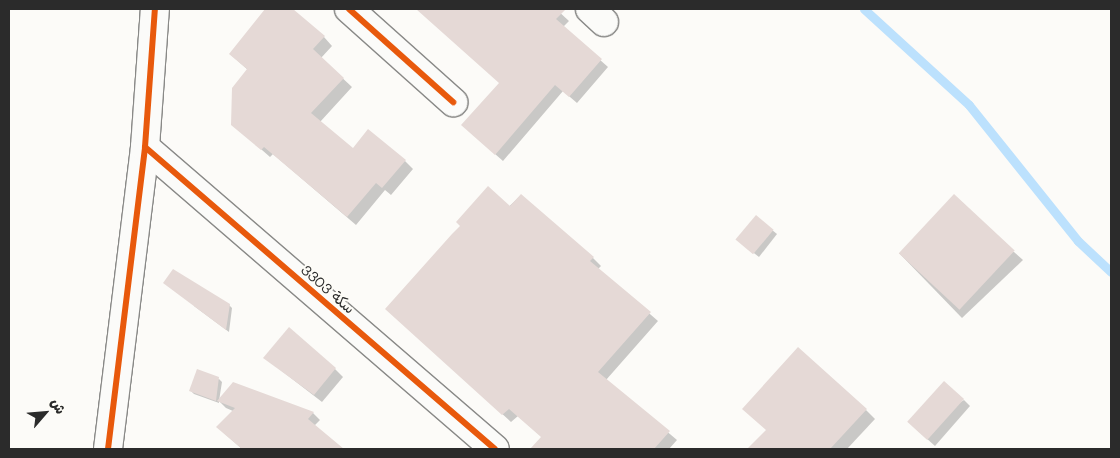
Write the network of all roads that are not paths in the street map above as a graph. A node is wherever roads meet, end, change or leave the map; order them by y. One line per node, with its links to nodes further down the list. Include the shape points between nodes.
1 (155, 9): 4 (street)
2 (348, 9): 3 (street)
3 (453, 102)
4 (145, 147): 5 (street); 6 (street, سكة 3303)
5 (108, 449)
6 (495, 449)

